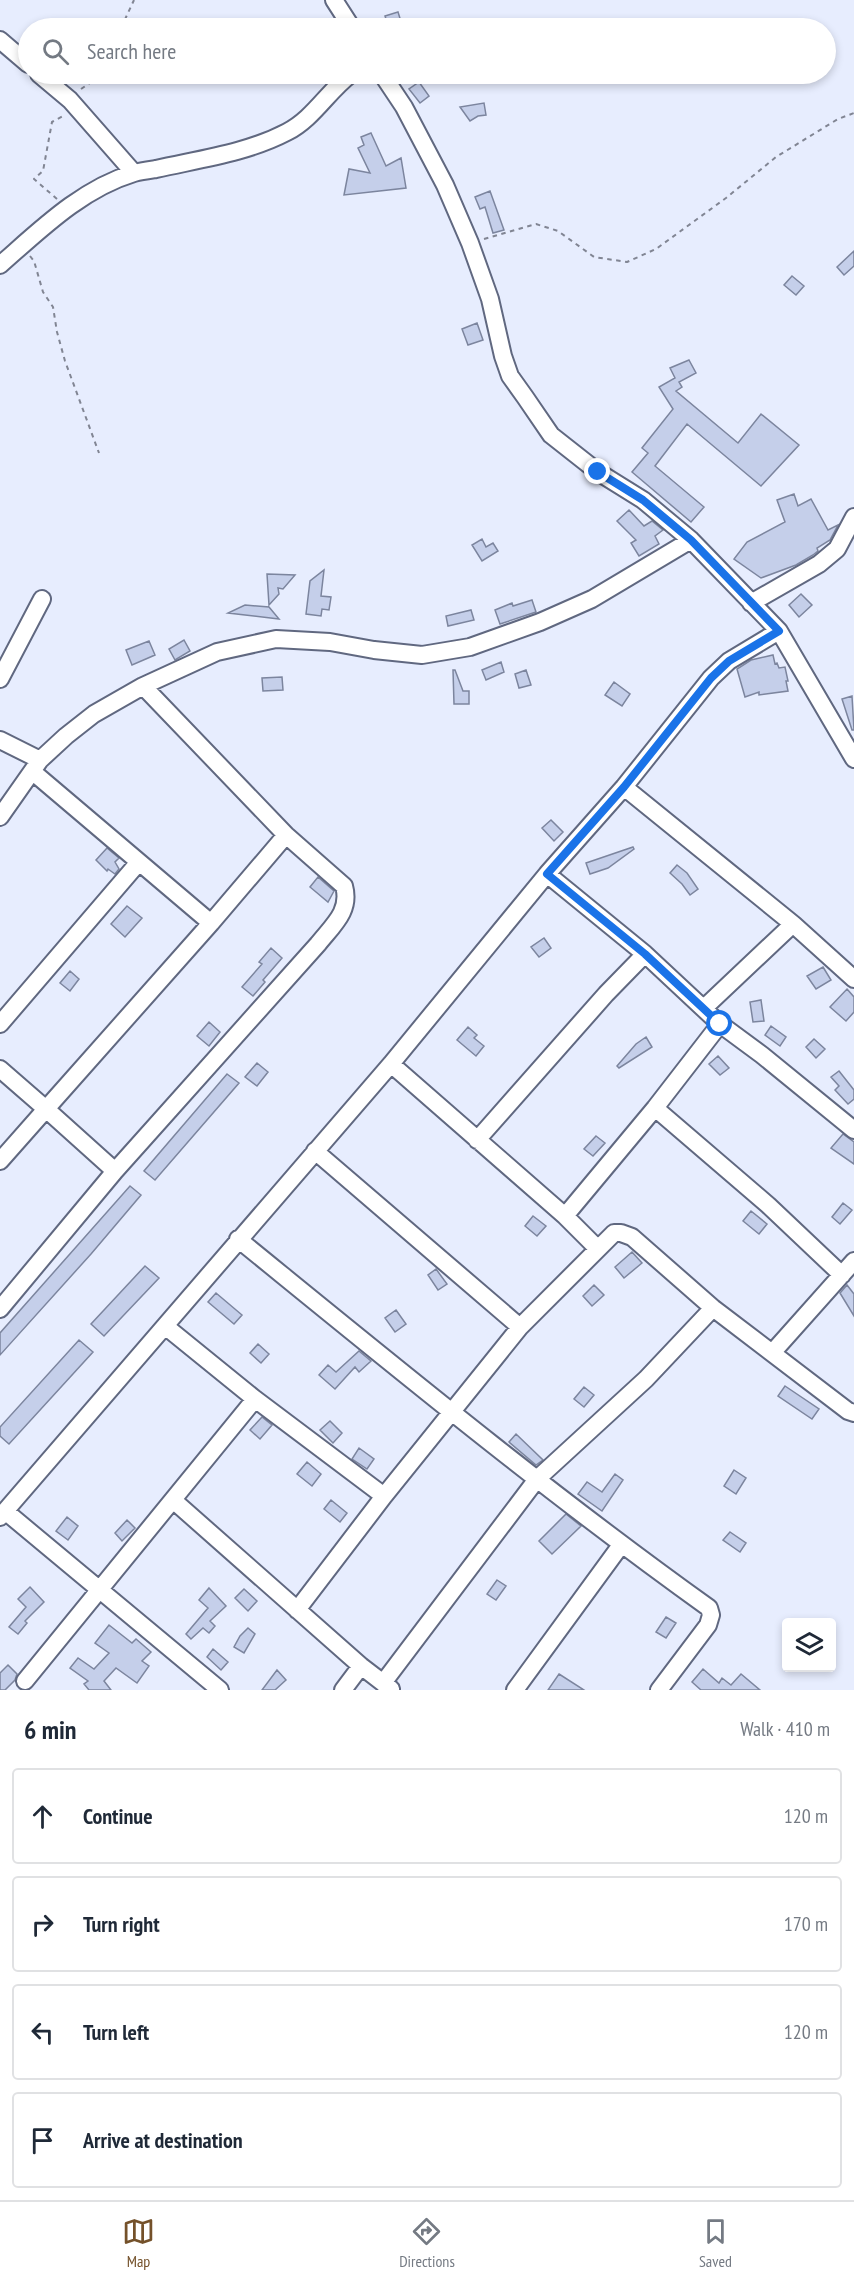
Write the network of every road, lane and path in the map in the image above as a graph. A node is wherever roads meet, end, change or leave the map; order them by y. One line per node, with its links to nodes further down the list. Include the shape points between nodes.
1 (134, 0): 3 (path)
2 (334, 0): 4 (street)
3 (126, 18)
4 (346, 18)
5 (0, 40): 6 (street)
6 (18, 55)
7 (51, 84): 11 (street)
8 (86, 84): 11 (path)
9 (338, 84): 13 (street, via 307,117 272,139 225,154)
10 (389, 84): 15 (street, via 433,161)
11 (70, 100): 13 (street); 14 (path, via 65,114 52,123 43,171 34,179)
12 (854, 113): 15 (path, via 776,157 656,249 627,262 594,257 558,231 536,224)
13 (134, 173): 14 (street, via 97,189)
14 (68, 209): 16 (street)
15 (470, 243): 20 (street, via 490,299 510,376 551,435 598,472 643,500)
16 (22, 246): 17 (street); 18 (path, via 34,261 43,292 53,307 65,362)
17 (0, 265)
18 (99, 453)
19 (854, 517): 22 (street, via 837,549 819,564)
20 (691, 540): 22 (street); 25 (street, via 592,599 470,647 422,655 276,639 217,652)
21 (42, 599): 24 (street)
22 (752, 603): 23 (street)
23 (779, 631): 27 (street); 29 (street, via 729,661 711,678)
24 (0, 679)
25 (143, 686): 28 (street, via 94,714 66,735); 31 (street)
26 (0, 740): 28 (street)
27 (854, 759)
28 (36, 766): 30 (street); 32 (street)
29 (624, 787): 33 (street); 35 (street)
30 (0, 817)
31 (286, 835): 34 (street); 49 (street, via 344,886 345,910)
32 (138, 862): 34 (street); 39 (street)
33 (547, 874): 36 (street); 41 (street)
34 (212, 923): 44 (street)
35 (794, 924): 37 (street); 38 (street)
36 (645, 954): 38 (street); 46 (street)
37 (854, 979)
38 (704, 1008): 40 (street)
39 (0, 1024)
40 (720, 1024): 43 (street); 45 (street)
41 (391, 1064): 46 (street); 47 (street)
42 (0, 1070): 44 (street)
43 (655, 1108): 50 (street); 54 (street)
44 (46, 1109): 48 (street); 49 (street)
45 (854, 1130)
46 (477, 1140): 50 (street)
47 (315, 1151): 51 (street); 58 (street)
48 (0, 1161)
49 (115, 1171): 56 (street)
50 (565, 1216): 52 (street)
51 (238, 1239): 57 (street); 61 (street)
52 (597, 1248): 55 (street, via 614,1233 632,1237); 58 (street)
53 (854, 1261): 54 (street)
54 (842, 1275): 59 (street)
55 (713, 1308): 59 (street); 63 (street, via 646,1379)
56 (0, 1309)
57 (165, 1326): 60 (street); 66 (street)
58 (520, 1327): 61 (street)
59 (772, 1353): 62 (street)
60 (255, 1399): 64 (street); 65 (street)
61 (452, 1413): 63 (street); 64 (street)
62 (854, 1413)
63 (537, 1479): 67 (street); 72 (street)
64 (384, 1496): 69 (street)
65 (173, 1500): 68 (street); 69 (street)
66 (3, 1515): 68 (street)
67 (621, 1545): 75 (street); 76 (street, via 709,1608 711,1615 708,1625)
68 (100, 1591): 71 (street); 73 (street)
69 (297, 1610): 70 (street)
70 (361, 1666): 72 (street); 74 (street)
71 (26, 1687)
72 (387, 1687)
73 (220, 1690)
74 (343, 1690)
75 (515, 1690)
76 (659, 1690)

